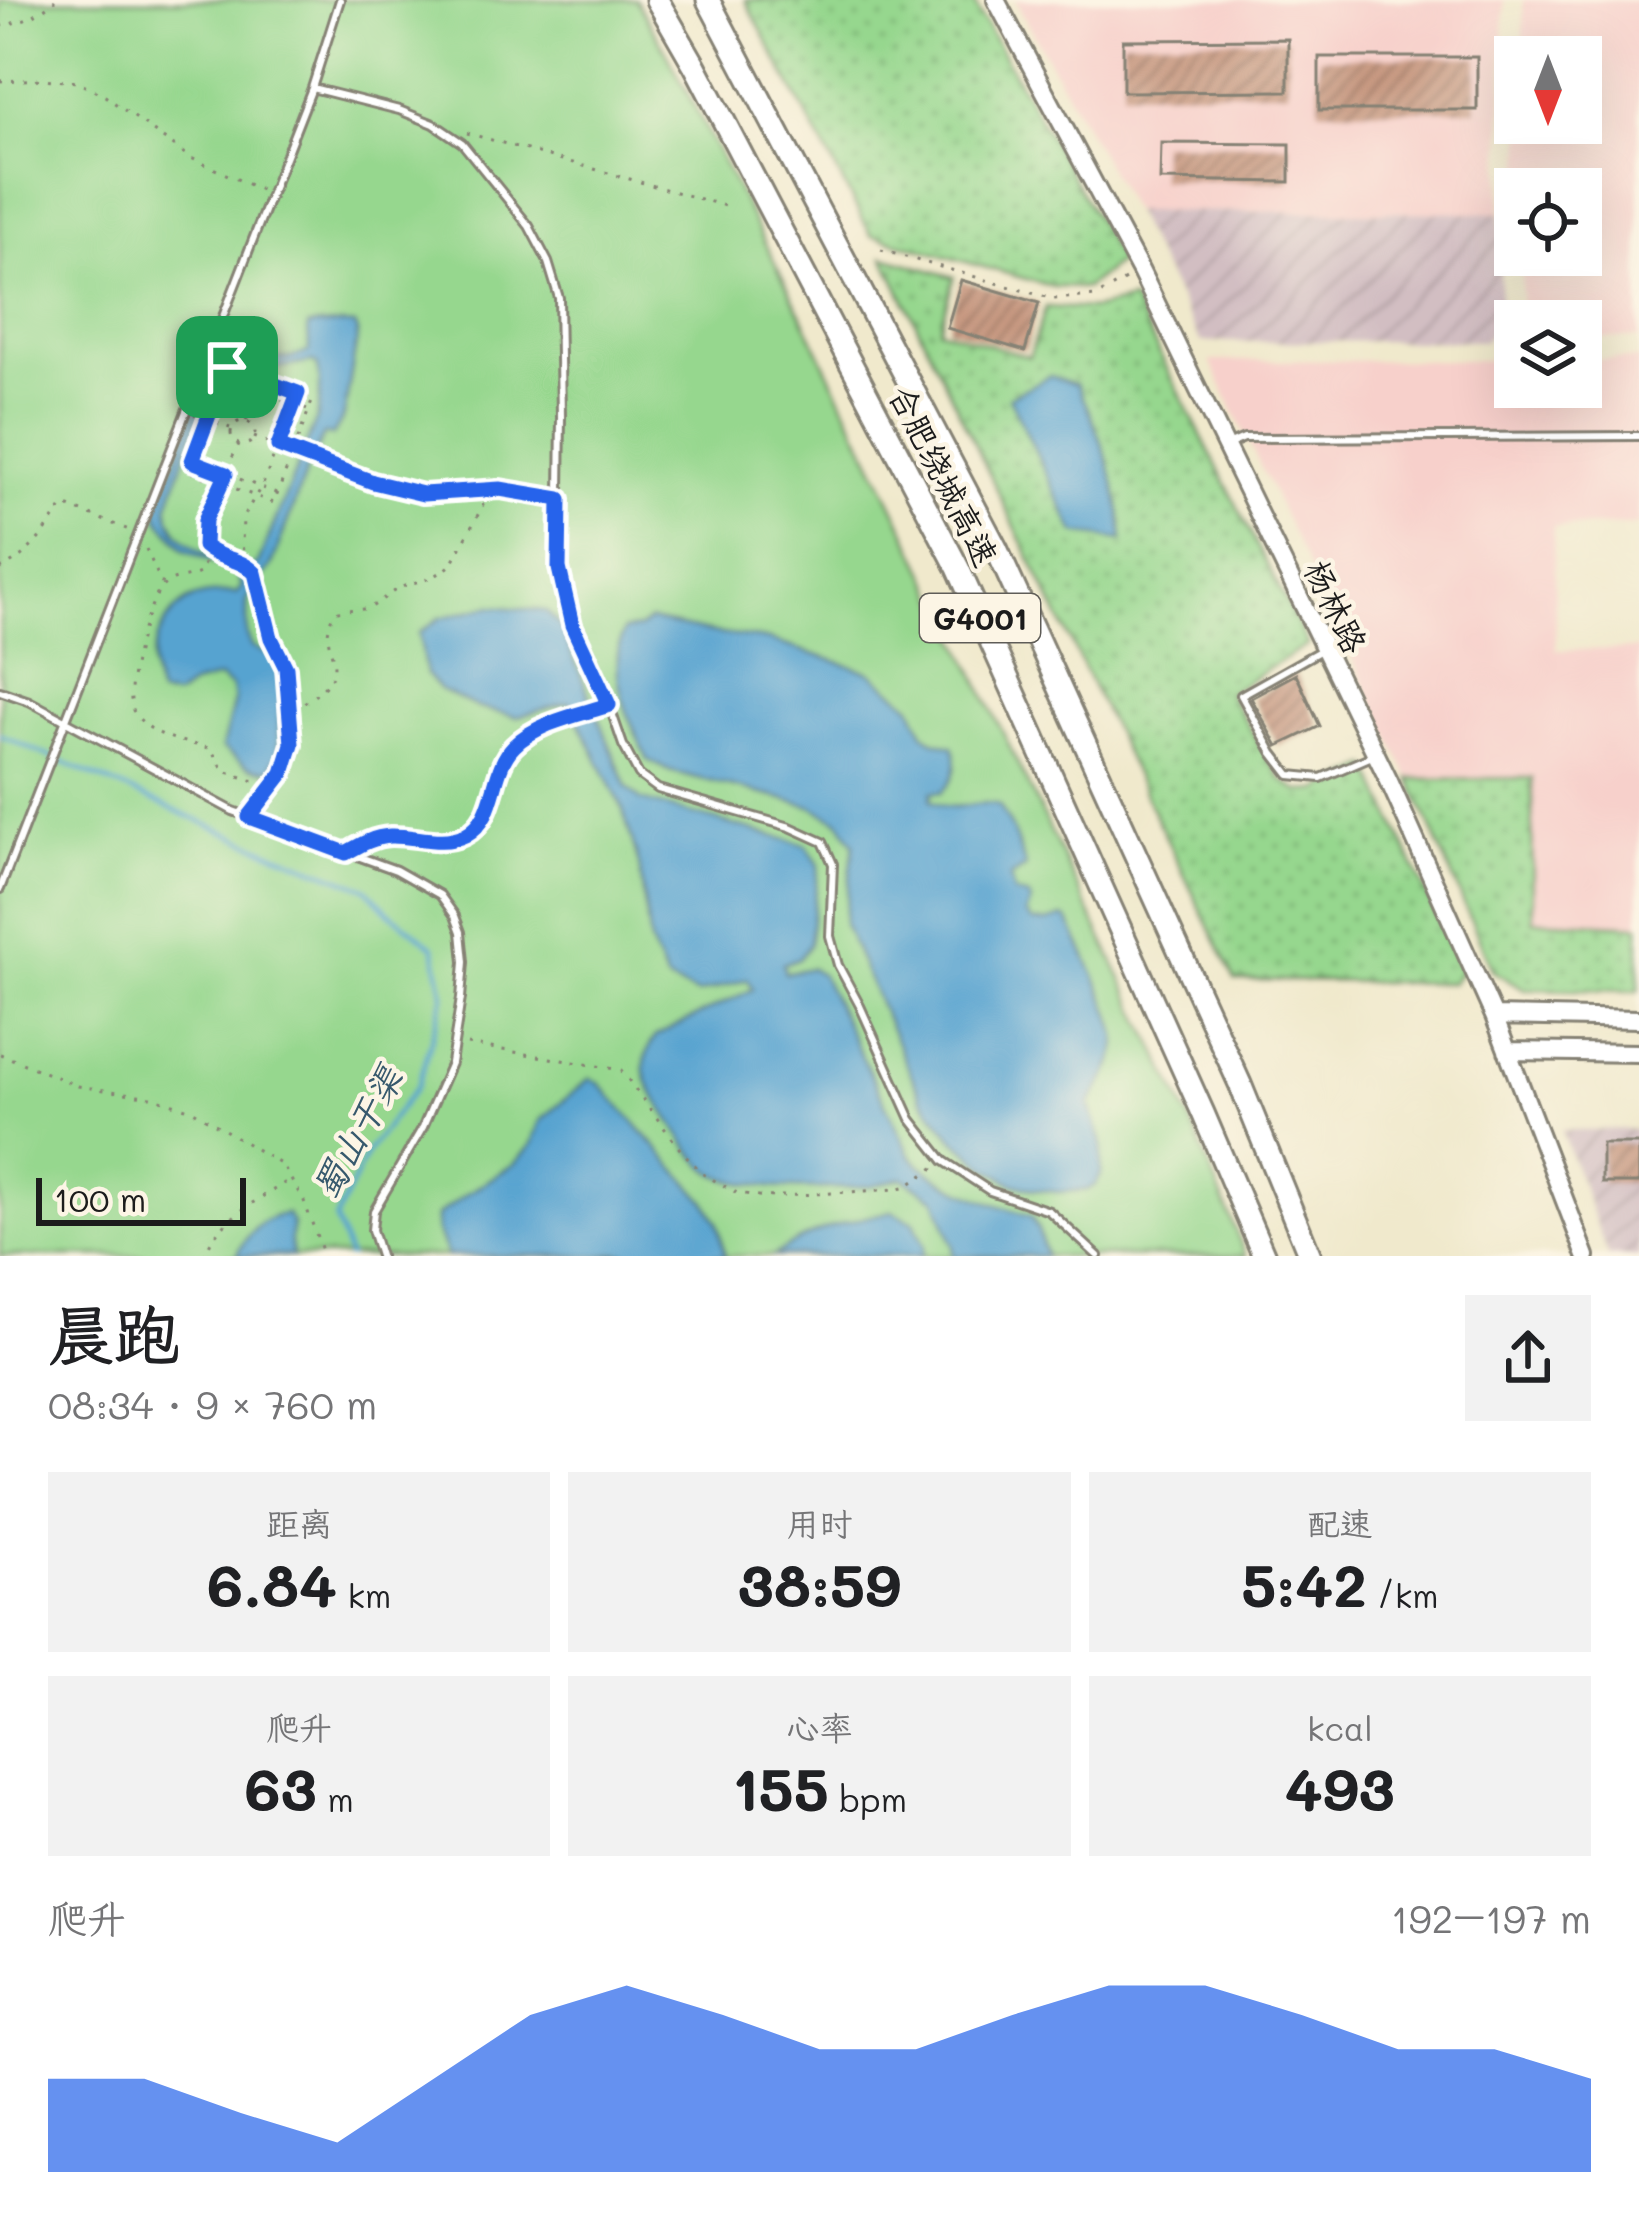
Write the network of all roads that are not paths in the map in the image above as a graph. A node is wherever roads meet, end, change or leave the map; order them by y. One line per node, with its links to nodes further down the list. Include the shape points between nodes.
1 (340, 0): 5 (lane)
2 (657, 0): 19 (highway, 合肥绕城高速 / G4001, via 958,568)
3 (708, 0): 20 (highway, 合肥绕城高速 / G4001, via 997,550)
4 (996, 0): 7 (street, 杨林路)
5 (312, 88): 10 (lane); 18 (lane, via 399,110 462,143 548,262 559,298 559,568 572,625 636,771 649,784 825,844 838,965 911,1119 944,1161 990,1191 1049,1211)
6 (1639, 436): 7 (lane, via 1244,438)
7 (1226, 445): 8 (street, 杨林路)
8 (1324, 648): 11 (street, 杨林路); 11 (lane, via 1241,695 1290,775 1321,778)
9 (0, 691): 10 (lane)
10 (65, 721): 12 (lane); 17 (lane, via 249,817 396,870 440,896 455,916 464,962 451,1063 374,1211)
11 (1376, 755): 13 (street, 杨林路)
12 (0, 889)
13 (1494, 1016): 14 (street); 15 (street, 杨林路)
14 (1639, 1019)
15 (1507, 1051): 16 (street); 21 (street, 杨林路)
16 (1639, 1053)
17 (380, 1256)
18 (1098, 1256)
19 (1264, 1256)
20 (1310, 1256)
21 (1586, 1256)

